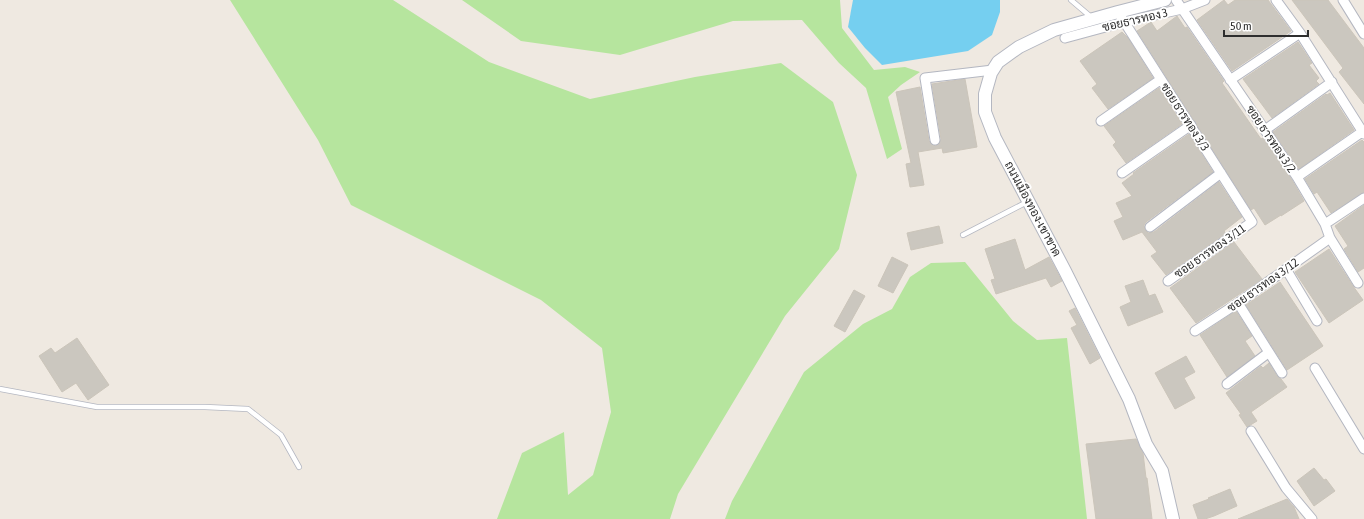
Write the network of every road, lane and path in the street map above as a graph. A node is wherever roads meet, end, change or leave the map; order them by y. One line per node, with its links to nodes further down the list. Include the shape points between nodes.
1 (1071, 0): 9 (lane)
2 (1165, 0): 8 (street, ถนนเมืองทอง-เขาขาด)
3 (1176, 0): 7 (street, ซอย ธารทอง 3/2)
4 (1205, 0): 7 (street, ซอยธารทอง 3)
5 (1276, 0): 10 (street)
6 (1343, 0): 11 (street)
7 (1182, 9): 8 (street, ซอยธารทอง 3); 15 (street, ซอย ธารทอง 3/2)
8 (1121, 17): 9 (street, ถนนเมืองทอง-เขาขาด); 12 (street, ซอยธารทอง 3); 14 (street, ซอย ธารทอง 3/3)
9 (1094, 20): 13 (street, ถนนเมืองทอง-เขาขาด, via 1054,30 1019,47 998,62)
10 (1300, 34): 15 (street); 16 (street)
11 (1364, 34)
12 (1065, 38)
13 (993, 70): 21 (street, via 925,78); 26 (street, ถนนเมืองทอง-เขาขาด, via 985,94 985,112 995,138)
14 (1160, 80): 17 (street); 18 (street, ซอย ธารทอง 3/3)
15 (1230, 80): 19 (street, ซอย ธารทอง 3/2)
16 (1332, 82): 19 (street); 20 (street)
17 (1101, 121)
18 (1191, 125): 22 (street); 23 (street, ซอย ธารทอง 3/3)
19 (1264, 130): 24 (street, ซอย ธารทอง 3/2)
20 (1363, 133): 24 (street)
21 (935, 140)
22 (1122, 173)
23 (1221, 173): 27 (street, ซอย ธารทอง 3/3); 29 (street)
24 (1297, 178): 28 (street, ซอย ธารทอง 3/2)
25 (1364, 198): 28 (street)
26 (1028, 201): 30 (lane); 46 (street, ถนนเมืองทอง-เขาขาด, via 1069,278 1129,399 1146,444 1162,471)
27 (1252, 222): 33 (street, ซอย ธารทอง 3/11)
28 (1325, 224): 31 (street, ซอย ธารทอง 3/2)
29 (1150, 227)
30 (963, 235)
31 (1330, 238): 32 (street, ซอย ธารทอง 3/12); 34 (street, ซอย ธารทอง 3/2)
32 (1286, 269): 35 (street, ซอย ธารทอง 3/12); 36 (street)
33 (1168, 281)
34 (1358, 283)
35 (1238, 303): 37 (street, ซอย ธารทอง 3/12); 38 (street)
36 (1317, 321)
37 (1195, 331)
38 (1268, 353): 40 (street); 41 (street)
39 (1315, 368): 44 (street)
40 (1282, 373)
41 (1227, 384)
42 (0, 389): 45 (lane, via 97,407 248,409 280,434)
43 (1251, 431): 47 (street, via 1286,488)
44 (1364, 449)
45 (299, 468)
46 (1173, 519)
47 (1312, 519)

